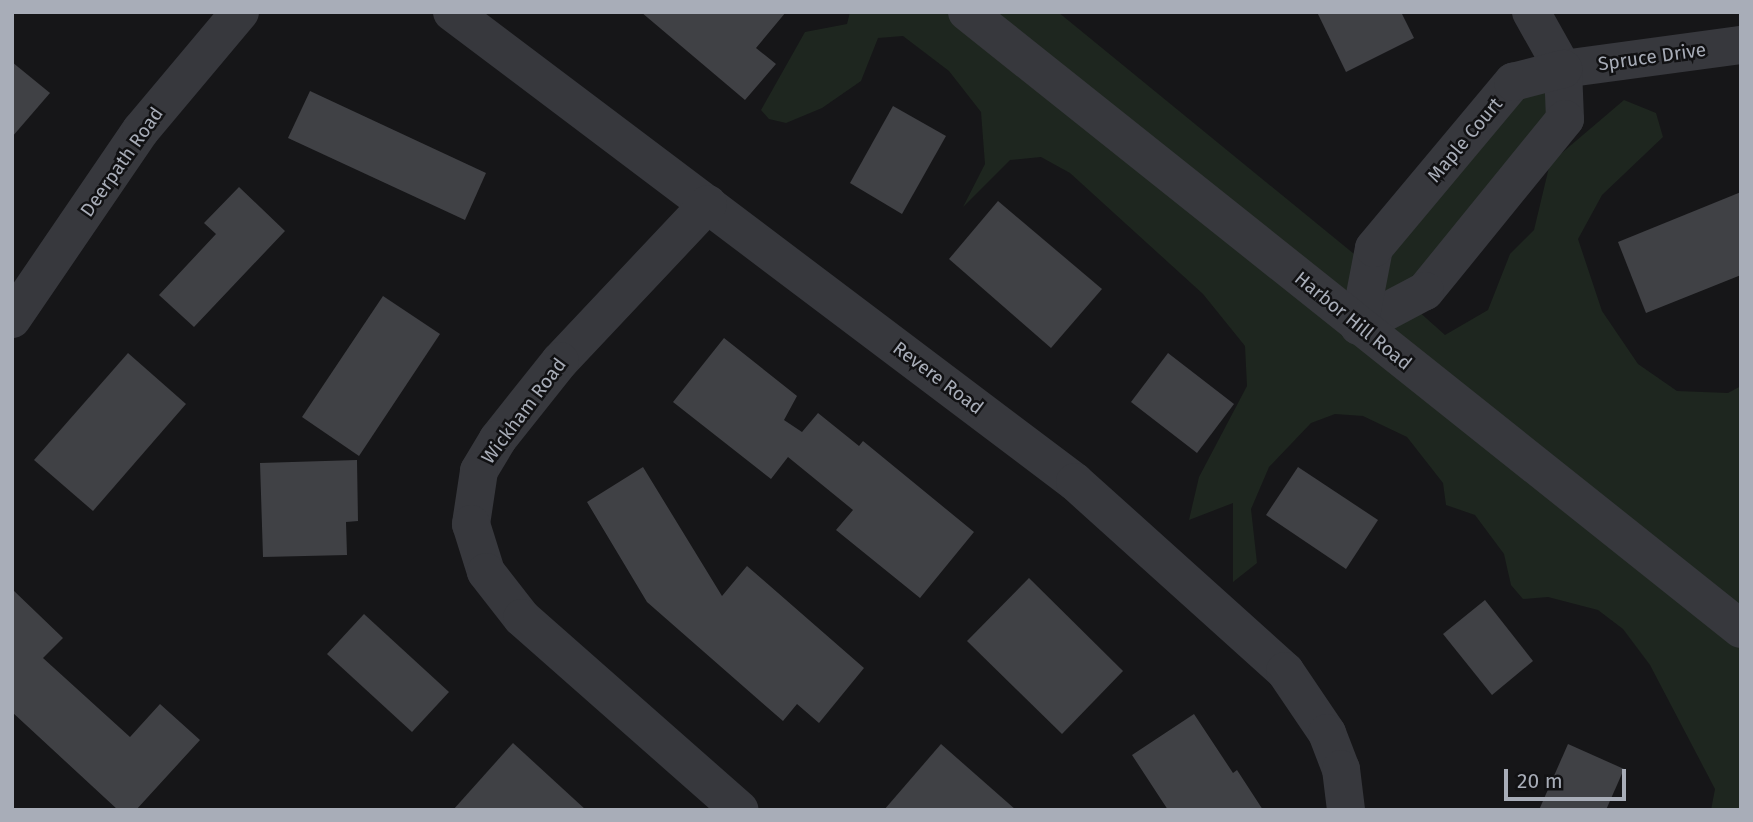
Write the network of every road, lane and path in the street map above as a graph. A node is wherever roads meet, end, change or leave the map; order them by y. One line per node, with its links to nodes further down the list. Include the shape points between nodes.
1 (240, 12): 8 (street, Deerpath Road, via 141,130)
2 (452, 12): 7 (street, Revere Road)
3 (967, 12): 9 (street, Harbor Hill Road)
4 (1531, 12): 6 (street)
5 (1741, 45): 6 (street, Spruce Drive)
6 (1563, 69): 9 (street, via 1565,119 1425,291); 9 (street, Maple Court, via 1513,82 1374,248)
7 (708, 204): 11 (street, Wickham Road, via 560,361 498,439 479,471 471,524 486,572 522,618); 12 (street, Revere Road, via 1075,482 1285,671 1327,733 1341,769)
8 (12, 319)
9 (1359, 326): 10 (street, Harbor Hill Road)
10 (1741, 629)
11 (740, 810)
12 (1346, 810)

